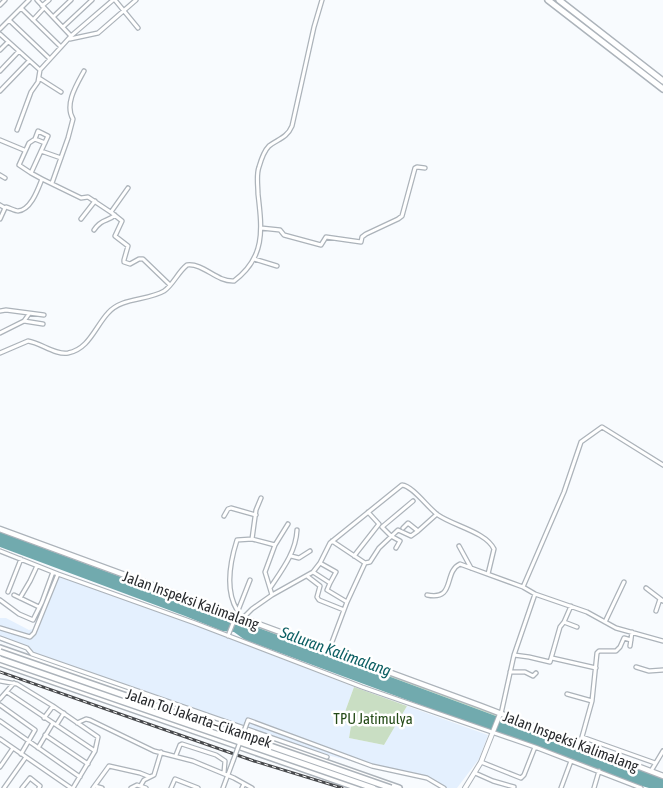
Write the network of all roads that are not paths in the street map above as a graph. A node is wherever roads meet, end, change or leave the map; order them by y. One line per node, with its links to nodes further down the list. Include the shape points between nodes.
1 (5, 0): 12 (street)
2 (28, 0): 14 (street)
3 (37, 0): 13 (street)
4 (49, 0): 13 (street)
5 (72, 0): 16 (street)
6 (92, 0): 19 (street)
7 (114, 0): 15 (street); 23 (street)
8 (136, 0): 15 (street)
9 (322, 0): 59 (street, via 292,126 284,138 268,148 258,167)
10 (548, 0): 35 (highway)
11 (559, 0): 34 (highway)
12 (0, 5)
13 (43, 7): 16 (street); 18 (street)
14 (21, 8): 17 (street); 18 (street)
15 (124, 11): 21 (street); 23 (street, via 98,33)
16 (53, 17): 19 (street)
17 (9, 20): 20 (street); 28 (street)
18 (33, 20): 25 (street)
19 (63, 27): 23 (street)
20 (0, 28)
21 (138, 28)
22 (0, 34): 24 (street)
23 (70, 38): 25 (street)
24 (8, 42): 26 (street); 27 (street)
25 (62, 47): 28 (street)
26 (0, 50)
27 (19, 51): 29 (street); 31 (street)
28 (50, 59): 30 (street)
29 (29, 61): 30 (street); 36 (street)
30 (40, 70): 33 (street)
31 (0, 71)
32 (84, 71): 44 (street, via 70,104 73,119)
33 (40, 78): 37 (street); 38 (street, via 31,92)
34 (663, 81)
35 (663, 89)
36 (0, 91)
37 (61, 92)
38 (17, 130)
39 (35, 139): 41 (street); 41 (street, via 38,131 48,136); 42 (street)
40 (0, 140): 42 (street)
41 (46, 143): 43 (street)
42 (24, 150): 46 (street, via 18,166)
43 (41, 152): 44 (street); 46 (street)
44 (61, 158): 50 (street)
45 (425, 168): 59 (street, via 415,168 402,216 377,227 361,242 326,237 322,245 318,245 280,230)
46 (30, 172): 49 (street)
47 (0, 175): 48 (street)
48 (5, 178)
49 (42, 179): 50 (street); 54 (street, via 26,207 18,211)
50 (52, 183): 52 (street)
51 (128, 188): 55 (street)
52 (96, 202): 55 (street); 58 (street)
53 (0, 205): 54 (street)
54 (4, 208): 57 (street)
55 (111, 212): 56 (street)
56 (115, 215): 60 (street, via 100,222); 63 (street, via 122,222 115,236 128,246 124,262 130,264 143,260)
57 (0, 219)
58 (81, 220)
59 (261, 228): 61 (street)
60 (94, 230)
61 (254, 259): 62 (street); 63 (street, via 234,281 222,280 191,264 179,272)
62 (277, 266)
63 (170, 285): 70 (street, via 164,291 113,308 88,341 75,351 62,353 28,341)
64 (0, 311): 65 (street)
65 (29, 314): 66 (street); 67 (street)
66 (44, 315)
67 (24, 321): 68 (street); 69 (street)
68 (43, 324)
69 (0, 334)
70 (0, 353)
71 (663, 465): 107 (street, via 602,428 581,442 564,492)
72 (260, 498): 75 (street)
73 (412, 502): 79 (street)
74 (368, 512): 76 (street, via 405,485); 79 (street); 86 (street)
75 (256, 514): 77 (street, via 231,508); 85 (street)
76 (437, 514): 83 (street); 102 (street, via 486,539 494,547)
77 (224, 516)
78 (288, 524): 87 (street)
79 (381, 526): 84 (street); 93 (street)
80 (403, 528): 83 (street, via 408,523)
81 (0, 529): 124 (main road, Jalan Inspeksi Kalimalang)
82 (297, 530): 92 (street)
83 (418, 531): 84 (street, via 410,536 398,530)
84 (391, 536): 89 (street, via 400,541); 96 (street, via 370,562)
85 (252, 539): 87 (street); 121 (street, via 236,542 229,584)
86 (332, 541): 93 (street); 95 (street)
87 (275, 544): 109 (street, via 265,572)
88 (459, 546): 98 (street)
89 (396, 548)
90 (0, 551): 94 (street)
91 (310, 551): 92 (street, via 299,558)
92 (291, 556): 109 (street)
93 (354, 556): 96 (street)
94 (20, 559): 97 (street); 110 (street)
95 (320, 563): 100 (street); 106 (street, via 336,572)
96 (365, 563): 118 (street)
97 (36, 566): 99 (street); 115 (street)
98 (471, 568): 102 (street); 114 (street, via 457,565 442,595)
99 (53, 572): 101 (street); 120 (street)
100 (313, 572): 103 (street); 106 (street)
101 (58, 574): 129 (street, via 30,637); 131 (street)
102 (488, 574): 107 (street)
103 (307, 576): 113 (street); 122 (street, via 320,586 319,600)
104 (250, 580): 121 (street)
105 (624, 582): 127 (street)
106 (330, 583): 118 (street, via 327,590)
107 (523, 587): 111 (street)
108 (646, 588): 117 (street)
109 (270, 589): 113 (street)
110 (8, 592)
111 (535, 594): 119 (street); 139 (street)
112 (14, 595): 115 (street)
113 (272, 595): 125 (street)
114 (427, 595)
115 (20, 598): 120 (street)
116 (0, 600): 120 (street, via 33,620)
117 (661, 600): 123 (street)
118 (347, 602): 122 (street)
119 (571, 606): 126 (street); 127 (street)
120 (39, 608)
121 (237, 610): 124 (street)
122 (344, 610): 137 (street)
123 (656, 611)
124 (234, 617): 125 (main road, Jalan Inspeksi Kalimalang); 131 (street)
125 (243, 618): 137 (main road, Jalan Inspeksi Kalimalang)
126 (564, 622): 128 (street); 140 (street)
127 (605, 622): 130 (street)
128 (577, 627)
129 (0, 628)
130 (632, 632): 133 (street); 134 (street)
131 (228, 634): 162 (street)
132 (0, 638): 177 (street, via 27,648 32,654)
133 (631, 640): 135 (street); 144 (street, via 624,638 616,651 599,651)
134 (663, 641)
135 (630, 646)
136 (0, 648): 212 (highway, Jalan Tol Jakarta–Cikampek)
137 (329, 650): 157 (main road, Jalan Inspeksi Kalimalang)
138 (0, 652): 211 (highway, bridge)
139 (514, 655): 140 (street, via 550,662); 146 (street)
140 (552, 658): 144 (street)
141 (0, 659): 210 (highway, bridge)
142 (0, 663): 209 (highway, Jalan Tol Jakarta–Cikampek)
143 (636, 666): 145 (street, via 649,671)
144 (596, 668): 153 (street)
145 (663, 670)
146 (510, 672): 147 (street, via 527,672 533,676); 157 (street)
147 (536, 673)
148 (0, 681): 149 (street)
149 (14, 683): 150 (street); 155 (street)
150 (7, 692): 152 (street); 158 (street)
151 (567, 694): 153 (street)
152 (0, 699)
153 (592, 701): 164 (street)
154 (0, 705): 166 (street, via 35,730)
155 (53, 706): 156 (street); 158 (street)
156 (64, 713): 160 (street); 161 (street)
157 (500, 715): 162 (street); 167 (main road, Jalan Inspeksi Kalimalang)
158 (44, 718): 161 (street)
159 (0, 721): 166 (street)
160 (78, 723): 171 (street, via 98,737); 173 (street, via 90,720)
161 (55, 724): 163 (street); 171 (street)
162 (493, 734): 168 (street); 181 (street)
163 (45, 736): 170 (street); 183 (street)
164 (582, 737): 167 (street); 182 (street)
165 (0, 739): 169 (street)
166 (29, 742): 170 (street); 174 (street)
167 (580, 744): 186 (main road, Jalan Inspeksi Kalimalang)
168 (535, 747): 180 (street); 190 (street, via 524,776)
169 (13, 748): 174 (street); 179 (street)
170 (38, 748): 192 (street)
171 (95, 751): 183 (street)
172 (663, 751): 182 (street)
173 (161, 752): 175 (street); 193 (street, via 156,772)
174 (21, 754): 176 (street)
175 (176, 755): 187 (street); 187 (street, via 182,744 216,754 225,761)
176 (26, 757): 198 (street); 200 (street)
177 (327, 757)
178 (0, 758): 179 (street)
179 (4, 761): 184 (street)
180 (571, 761): 185 (street); 216 (street)
181 (482, 762): 188 (street); 190 (street)
182 (655, 763): 186 (street)
183 (88, 764): 192 (street)
184 (0, 767)
185 (599, 771): 217 (street); 218 (street)
186 (653, 772): 191 (main road, Jalan Inspeksi Kalimalang)
187 (224, 773): 189 (street)
188 (475, 773): 214 (street); 215 (street)
189 (228, 776): 194 (street); 206 (street); 213 (street, bridge, via 248,720 372,766 427,778)
190 (517, 776): 215 (street)
191 (663, 776)
192 (80, 777): 200 (street)
193 (150, 777): 195 (street); 197 (street, via 109,766)
194 (244, 784): 207 (street); 208 (street)
195 (141, 785): 202 (street); 203 (street)
196 (39, 787): 199 (street, via 29,778)
197 (94, 787): 201 (street)
198 (4, 788)
199 (22, 788)
200 (72, 788)
201 (102, 788)
202 (131, 788)
203 (146, 788)
204 (171, 788): 205 (street, via 175,779)
205 (198, 788)
206 (223, 788)
207 (242, 788)
208 (252, 788)
209 (358, 788)
210 (373, 788)
211 (391, 788)
212 (399, 788)
213 (444, 788)
214 (465, 788)
215 (515, 788)
216 (560, 788)
217 (594, 788)
218 (641, 788)

